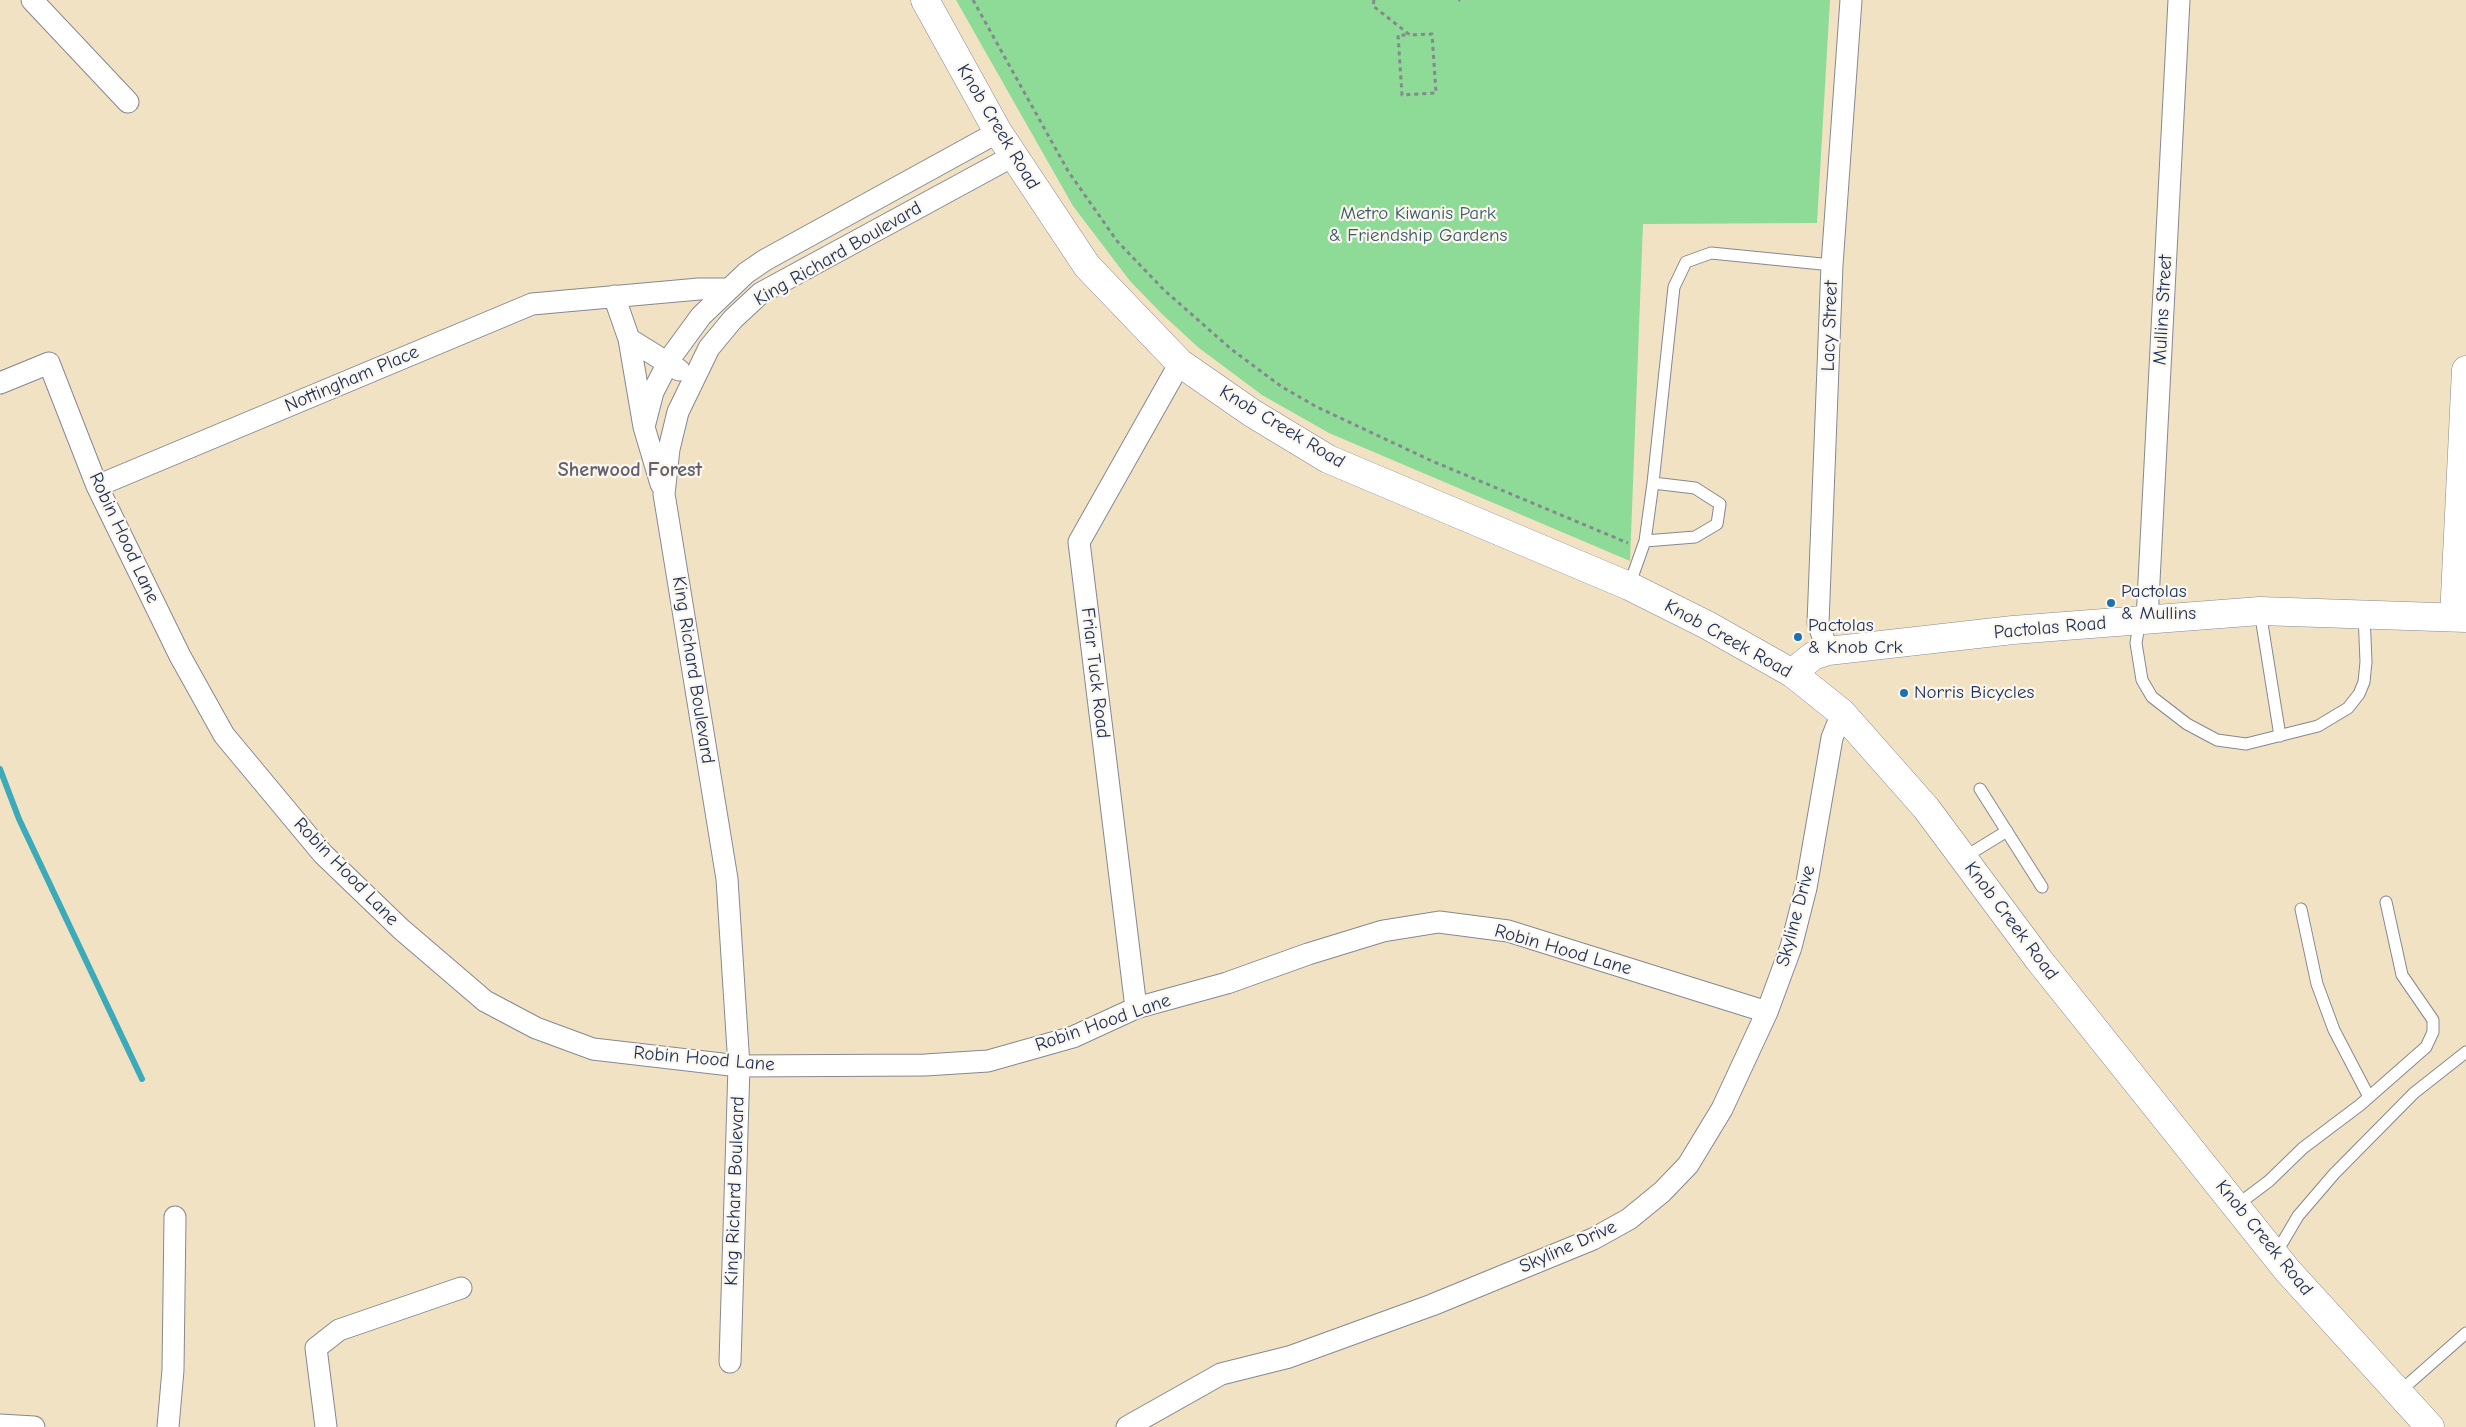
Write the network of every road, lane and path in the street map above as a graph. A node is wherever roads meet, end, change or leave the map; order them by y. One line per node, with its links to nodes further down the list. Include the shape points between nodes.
1 (32, 0): 8 (street)
2 (925, 0): 9 (main road, Knob Creek Road)
3 (973, 0): 26 (path, via 1068,171 1117,240 1164,290 1231,349 1317,408 1432,461)
4 (1374, 0): 7 (path, via 1373,6)
5 (1851, 0): 11 (street, Lacy Street)
6 (2179, 0): 31 (street, Mullins Street)
7 (1410, 35): 7 (path, via 1398,35 1402,95 1436,93 1432,34)
8 (128, 102)
9 (998, 132): 10 (main road, Knob Creek Road); 12 (street, King Richard Boulevard, via 764,260)
10 (1013, 156): 14 (street, King Richard Boulevard); 17 (main road, Knob Creek Road, via 1087,266)
11 (1832, 265): 23 (lane, via 1711,253 1686,262 1674,287); 32 (street, Lacy Street, via 1818,623)
12 (746, 273): 13 (street, King Richard Boulevard); 14 (street)
13 (729, 289): 15 (street, Nottingham Place); 18 (street, King Richard Boulevard, via 701,316)
14 (761, 293): 20 (street, King Richard Boulevard, via 708,348)
15 (614, 296): 16 (street); 24 (street, Nottingham Place, via 532,304)
16 (629, 339): 18 (street); 22 (street)
17 (1180, 363): 27 (main road, Knob Creek Road, via 1252,414 1328,459); 42 (street, Friar Tuck Road, via 1078,542)
18 (667, 364): 20 (street); 22 (street, King Richard Boulevard, via 653,392)
19 (2466, 370): 30 (main road)
20 (693, 377): 25 (street, King Richard Boulevard, via 678,412 669,449)
21 (0, 382): 24 (street, Robin Hood Lane, via 49,363)
22 (644, 428): 25 (street)
23 (1653, 483): 26 (lane); 26 (lane, via 1695,488 1720,504 1717,524 1695,537)
24 (97, 486): 45 (street, Robin Hood Lane, via 180,656 224,735 323,854 401,929 486,1001 536,1028 593,1049)
25 (664, 494): 45 (street, King Richard Boulevard, via 727,879)
26 (1644, 545): 27 (lane)
27 (1629, 586): 33 (main road, Knob Creek Road)
28 (2260, 611): 29 (main road, Pactolas Road); 31 (main road, Pactolas Road); 35 (lane)
29 (2364, 614): 30 (main road, Pactolas Road); 35 (lane, via 2366,662 2359,694 2348,708 2318,726)
30 (2460, 618)
31 (2147, 620): 32 (main road, Pactolas Road, via 2013,630); 35 (lane, via 2138,631 2136,643 2142,680 2152,698 2187,724 2216,740 2246,744)
32 (1828, 651): 33 (main road, Pactolas Road, via 1814,656)
33 (1792, 673): 34 (main road, Knob Creek Road)
34 (1842, 713): 38 (main road, Knob Creek Road, via 1926,808); 43 (street, Skyline Drive, via 1832,738 1806,888 1791,946)
35 (2280, 736)
36 (1980, 789): 37 (lane)
37 (2007, 831): 38 (lane); 39 (lane)
38 (1963, 858): 47 (main road, Knob Creek Road, via 2039,960)
39 (2042, 887)
40 (2386, 902): 46 (lane, via 2402,975 2433,1020 2433,1032 2426,1047)
41 (2301, 909): 46 (lane, via 2321,993 2334,1030)
42 (1136, 1008): 43 (street, Robin Hood Lane, via 1227,984 1383,931 1439,922 1508,931); 45 (street, Robin Hood Lane, via 1073,1037 988,1061 925,1065)
43 (1767, 1012): 58 (street, Skyline Drive, via 1722,1110 1688,1165 1629,1219 1593,1238 1432,1305 1289,1357 1221,1374)
44 (2466, 1052): 49 (lane, via 2414,1093 2334,1174 2298,1216)
45 (739, 1066): 52 (street, King Richard Boulevard)
46 (2369, 1096): 47 (lane)
47 (2237, 1205): 49 (main road, Knob Creek Road)
48 (175, 1217): 56 (street, via 173,1370)
49 (2276, 1255): 53 (main road, Knob Creek Road)
50 (461, 1288): 57 (street, via 339,1330 316,1348)
51 (2466, 1333): 53 (lane)
52 (730, 1362)
53 (2398, 1393): 59 (main road, Knob Creek Road)
54 (0, 1425): 55 (street)
55 (34, 1427)
56 (168, 1427)
57 (326, 1427)
58 (1126, 1427)
59 (2430, 1427)

